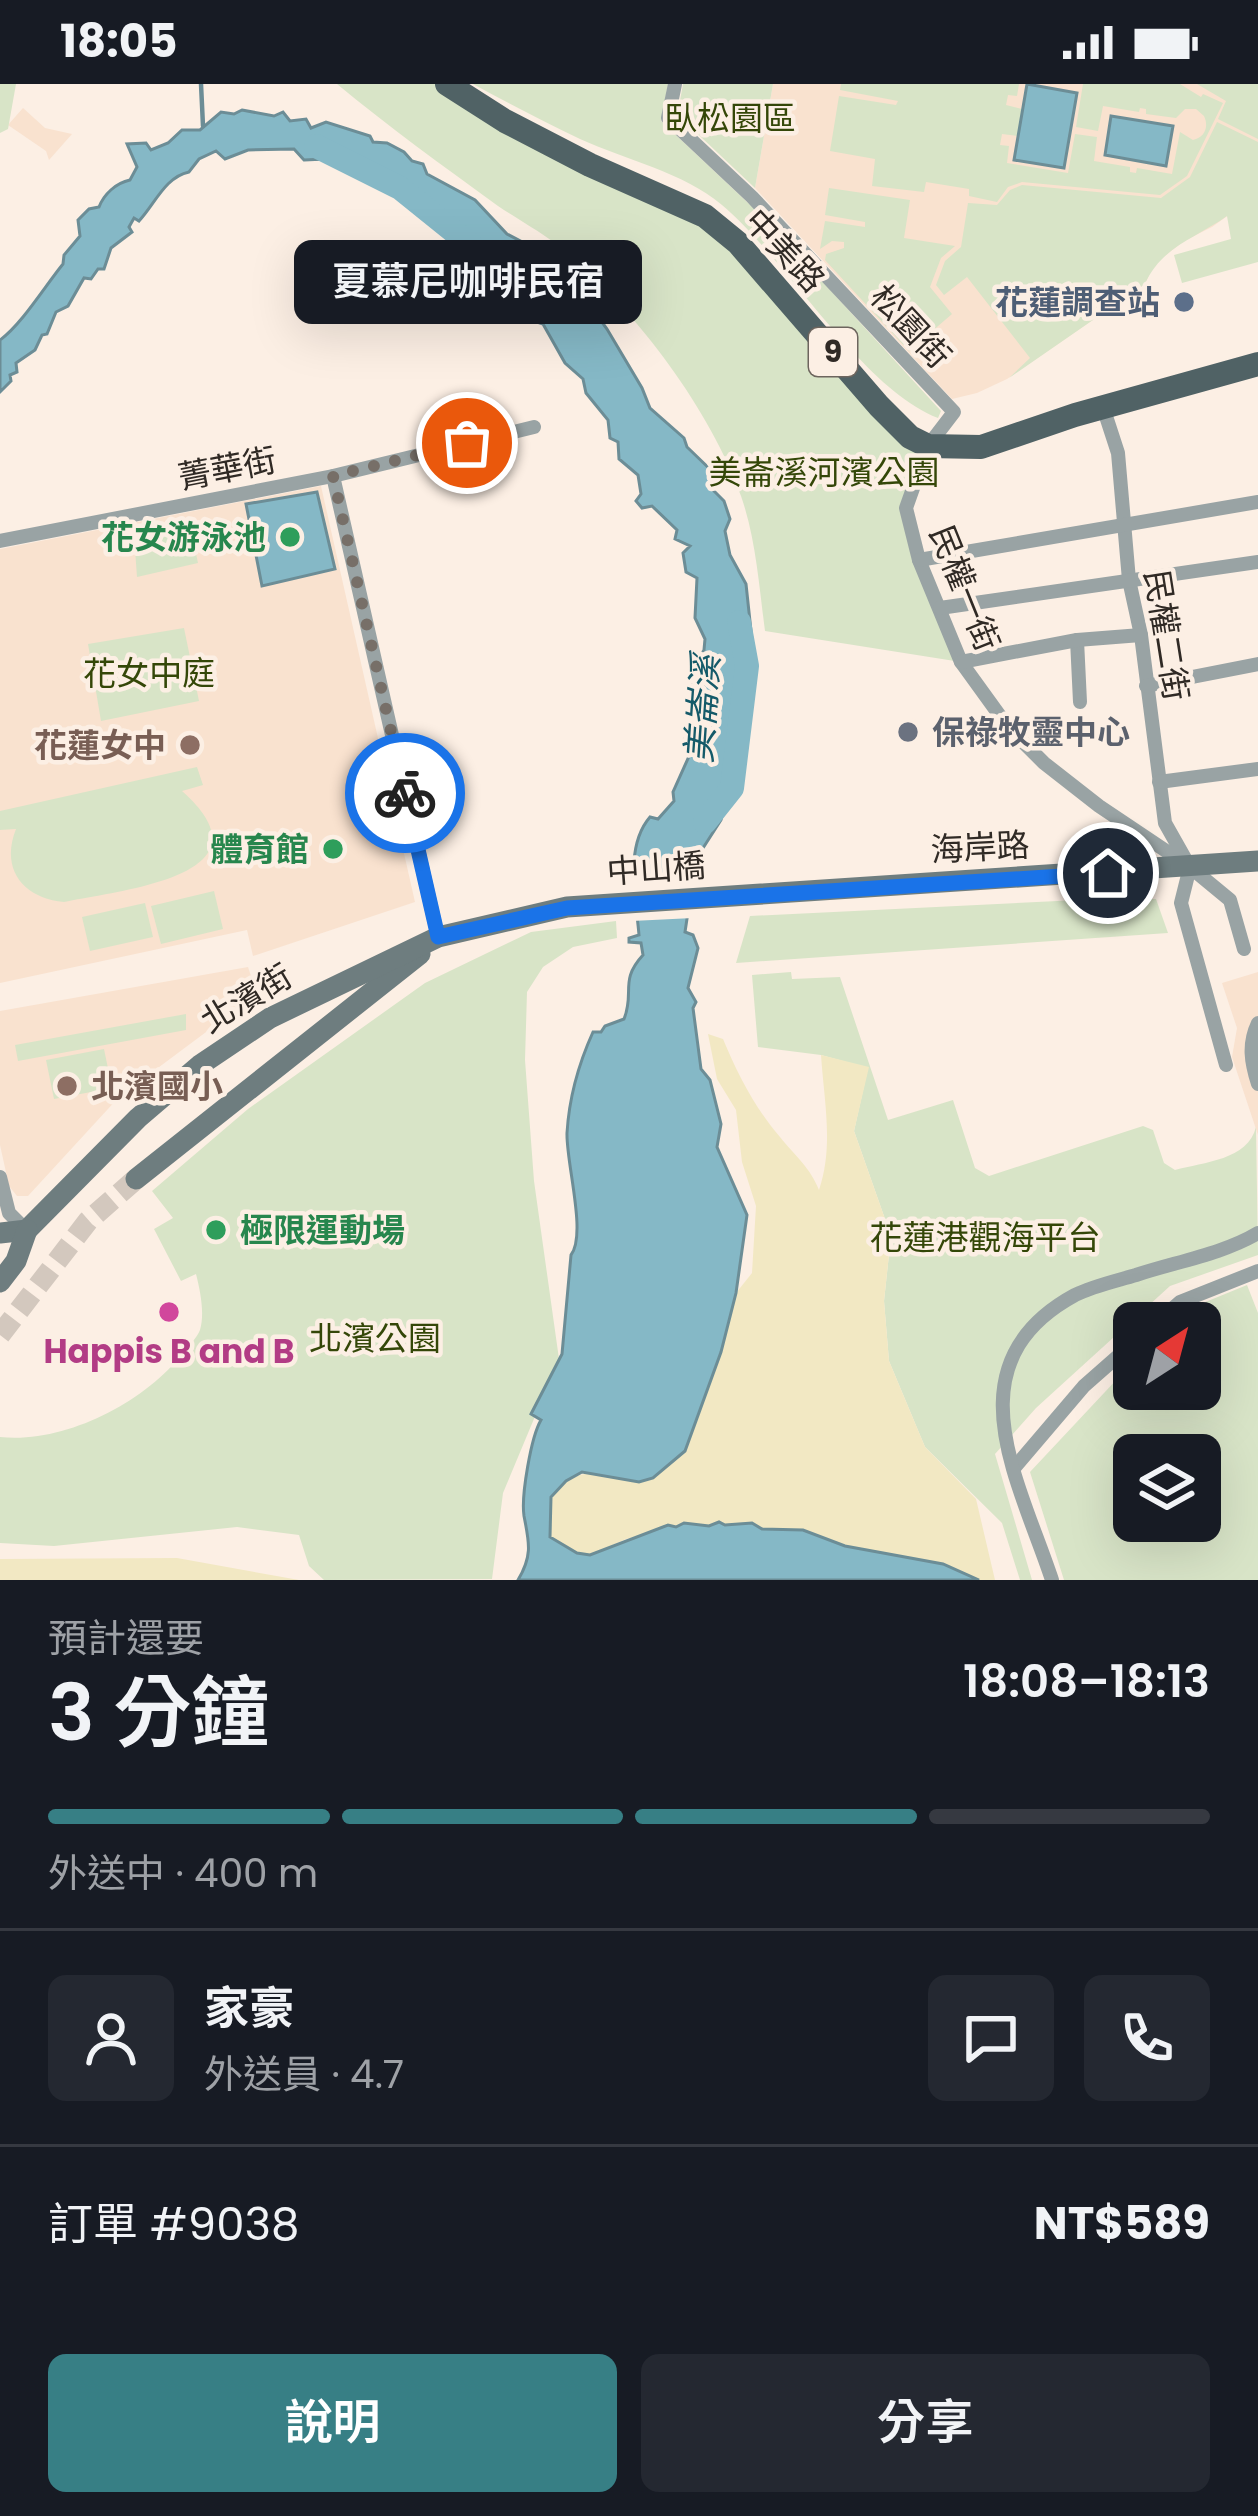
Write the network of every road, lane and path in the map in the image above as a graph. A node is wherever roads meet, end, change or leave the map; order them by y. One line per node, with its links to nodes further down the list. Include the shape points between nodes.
1 (447, 84): 6 (main road, 中美路 / 9, via 590,165 705,216 738,242 879,406)
2 (675, 84): 6 (street, 松園街, via 668,118 954,412)
3 (1258, 364): 4 (main road)
4 (1103, 407): 6 (main road, via 981,447); 9 (street, 民權二街)
5 (534, 427): 7 (street, 菁華街)
6 (928, 446): 11 (street, 民權一街, via 906,508)
7 (333, 476): 10 (street, 菁華街); 26 (street)
8 (1258, 502): 9 (street)
9 (1126, 525): 11 (street); 13 (street, 民權二街)
10 (0, 541)
11 (919, 560): 14 (street, 民權一街)
12 (1258, 562): 13 (street)
13 (1129, 580): 14 (street); 15 (street, 民權二街)
14 (940, 608): 17 (street, 民權一街)
15 (1141, 635): 16 (street); 19 (street, 民權二街)
16 (1077, 640): 17 (street); 20 (street)
17 (962, 662): 24 (street, 民權一街, via 1044,763)
18 (1258, 664): 19 (street)
19 (1146, 686): 22 (street, 民權二街)
20 (1080, 701)
21 (1258, 769): 22 (street)
22 (1159, 782): 24 (street, 民權二街, via 1166,824)
23 (1258, 861): 24 (main road, 海岸路)
24 (1190, 867): 25 (main road, 海岸路); 27 (street, via 1230,901); 29 (street, via 1181,904)
25 (778, 892): 26 (main road, 中山橋, via 567,908)
26 (438, 937): 32 (main road); 33 (main road, 北濱街, via 270,1018 200,1065)
27 (1244, 949)
28 (1255, 1030): 30 (street)
29 (1226, 1065)
30 (1258, 1084)
31 (0, 1178): 33 (street, via 9,1213)
32 (136, 1179)
33 (27, 1231): 34 (main road); 37 (main road, 北濱街)
34 (0, 1233)
35 (1258, 1233): 40 (street, via 1078,1293 1044,1316 1006,1370 1000,1404)
36 (1258, 1271): 38 (street)
37 (0, 1282)
38 (1180, 1302)
39 (1113, 1360): 40 (street)
40 (1015, 1467): 41 (street)
41 (1052, 1580)

